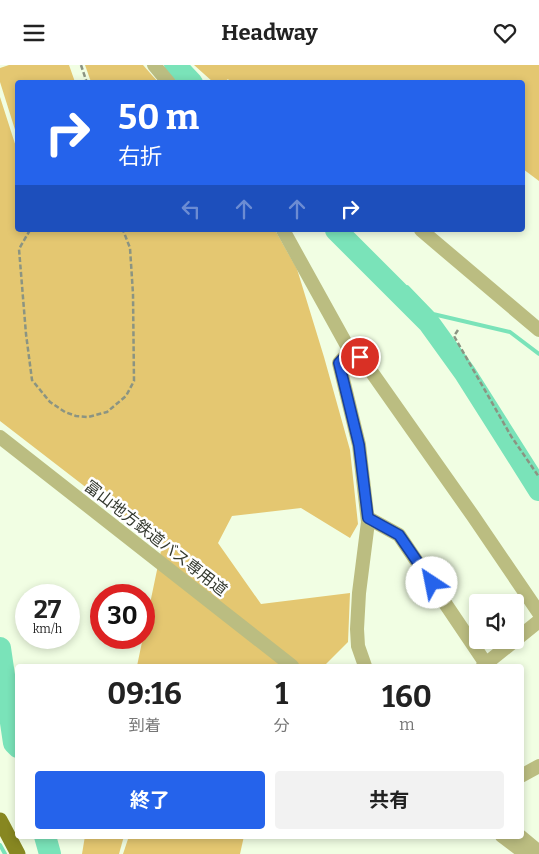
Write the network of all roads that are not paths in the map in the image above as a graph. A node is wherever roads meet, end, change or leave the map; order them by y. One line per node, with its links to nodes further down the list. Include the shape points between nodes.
1 (154, 65): 2 (street)
2 (166, 80)
3 (284, 232): 6 (street)
4 (423, 232): 5 (street)
5 (539, 330)
6 (350, 351): 8 (street, via 339,363 359,445); 9 (street, via 360,357)
7 (0, 437): 11 (street, 富山地方鉄道バス専用道)
8 (368, 518): 12 (street, via 358,593 357,629); 13 (street, via 399,535)
9 (539, 613)
10 (539, 621): 14 (street)
11 (289, 664)
12 (364, 664)
13 (484, 664)
14 (486, 664)
15 (539, 766): 16 (street)
16 (524, 774)
17 (0, 820): 21 (main road)
18 (506, 839): 22 (street)
19 (524, 839): 20 (street)
20 (539, 852)
21 (18, 854)
22 (526, 854)

